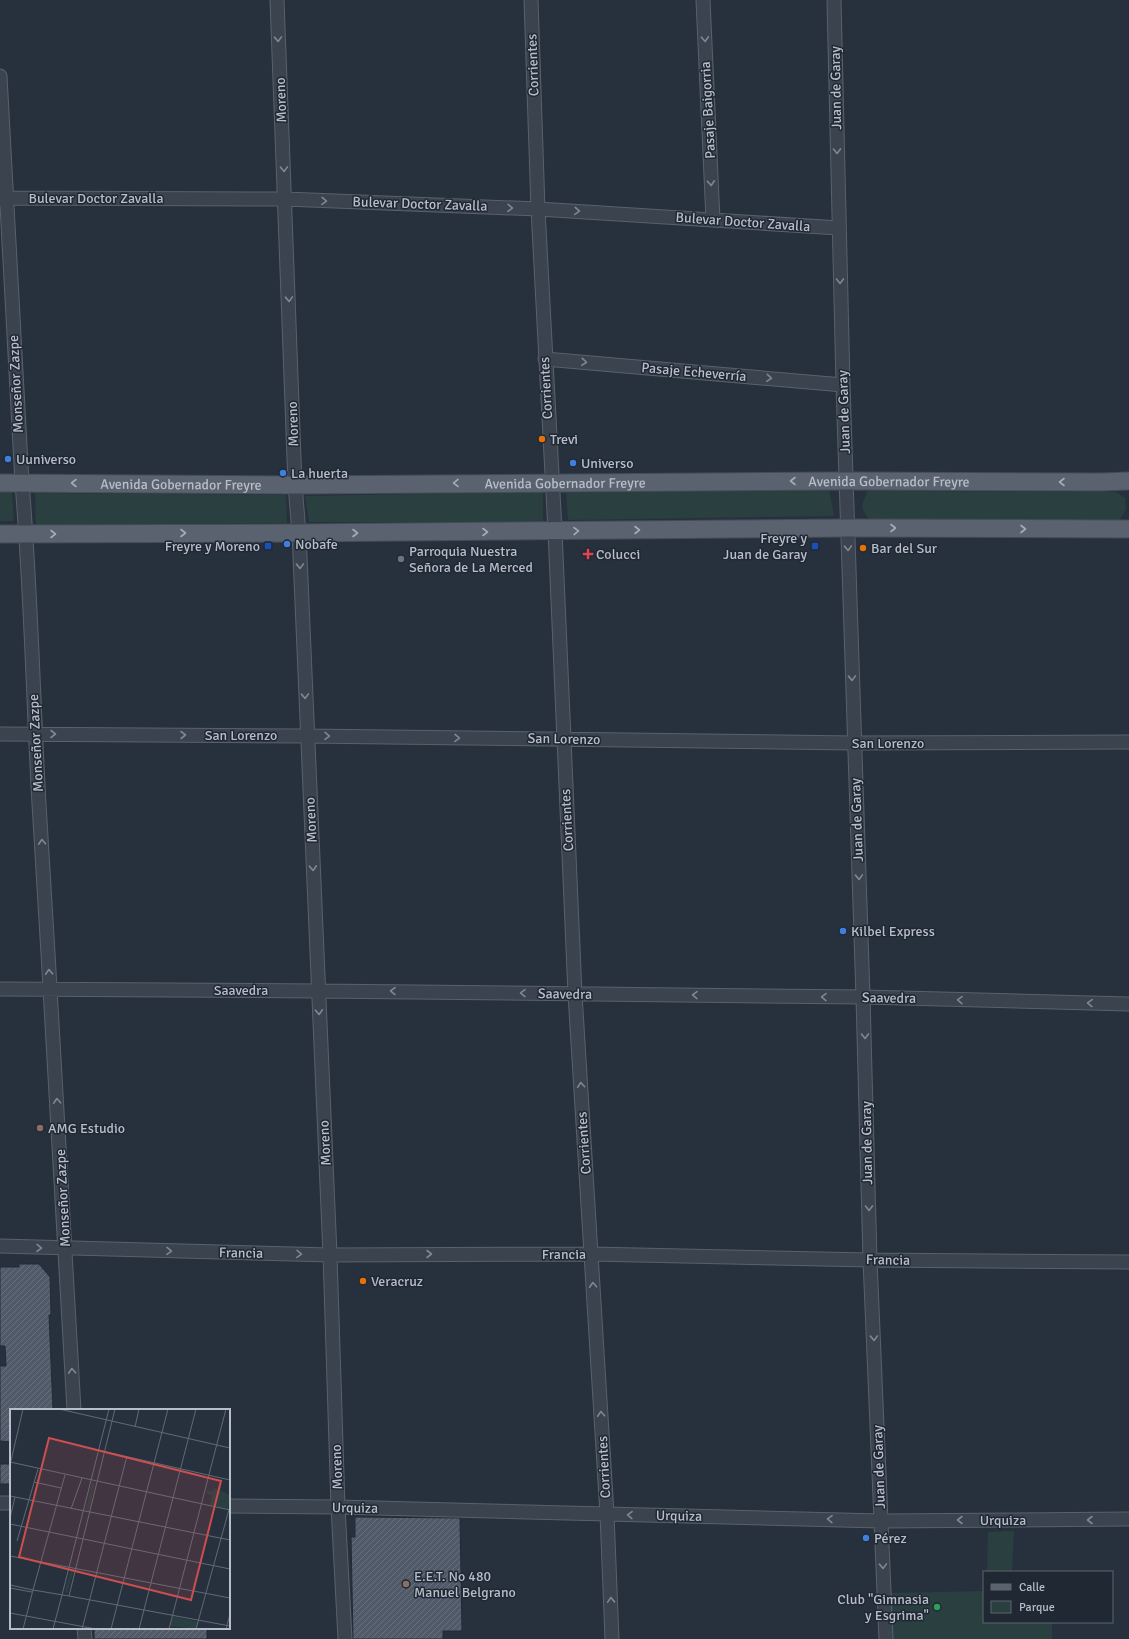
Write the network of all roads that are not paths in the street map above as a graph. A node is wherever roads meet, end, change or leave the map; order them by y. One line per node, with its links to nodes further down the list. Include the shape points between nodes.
1 (277, 0): 7 (street, Moreno, one-way to 7)
2 (531, 0): 8 (street, Corrientes)
3 (703, 0): 9 (street, Pasaje Baigorria, one-way to 9)
4 (834, 0): 10 (street, Juan de Garay, one-way to 10)
5 (0, 76): 6 (street, Monseñor Zazpe)
6 (3, 199): 7 (street, Bulevar Doctor Zavalla); 17 (street, Monseñor Zazpe)
7 (285, 199): 8 (street, Bulevar Doctor Zavalla, one-way to 8); 18 (street, Moreno, one-way to 18)
8 (538, 209): 9 (street, Bulevar Doctor Zavalla, one-way to 9); 11 (street, Corrientes)
9 (713, 220): 10 (street, Bulevar Doctor Zavalla)
10 (839, 228): 12 (street, Juan de Garay, one-way to 12)
11 (545, 359): 12 (street, Pasaje Echeverría, one-way to 12); 15 (street, Corrientes)
12 (843, 384): 13 (street, Juan de Garay)
13 (846, 481): 14 (main road, Avenida Gobernador Freyre, one-way to 13); 15 (main road, Avenida Gobernador Freyre, one-way to 15); 19 (street, Juan de Garay)
14 (1129, 481)
15 (551, 482): 18 (main road, Avenida Gobernador Freyre, one-way to 18); 21 (street, Corrientes)
16 (0, 483): 17 (main road, Avenida Gobernador Freyre)
17 (22, 483): 18 (main road, Avenida Gobernador Freyre, one-way to 17); 24 (street, Monseñor Zazpe)
18 (295, 485): 22 (street, Moreno)
19 (848, 528): 20 (main road, one-way to 20); 21 (main road, one-way to 19); 30 (street, Juan de Garay, one-way to 30)
20 (1129, 529)
21 (555, 531): 22 (main road, one-way to 21); 28 (street, Corrientes)
22 (299, 533): 24 (main road, one-way to 22); 27 (street, Moreno, one-way to 27)
23 (0, 534): 24 (main road)
24 (26, 534): 26 (street, Monseñor Zazpe)
25 (0, 734): 26 (street, San Lorenzo)
26 (35, 734): 27 (street, San Lorenzo, one-way to 27); 32 (street, Monseñor Zazpe, one-way to 26)
27 (307, 736): 28 (street, San Lorenzo, one-way to 28); 33 (street, Moreno, one-way to 33)
28 (564, 739): 30 (street, San Lorenzo); 34 (street, Corrientes)
29 (1129, 742): 30 (street, San Lorenzo)
30 (854, 743): 35 (street, Juan de Garay, one-way to 35)
31 (0, 989): 32 (street, Saavedra)
32 (50, 990): 33 (street, Saavedra); 38 (street, Monseñor Zazpe, one-way to 32)
33 (318, 990): 34 (street, Saavedra, one-way to 33); 39 (street, Moreno, one-way to 39)
34 (575, 994): 35 (street, Saavedra, one-way to 34); 40 (street, Corrientes, one-way to 34)
35 (864, 997): 36 (street, Saavedra, one-way to 35); 41 (street, Juan de Garay, one-way to 41)
36 (1129, 1004)
37 (0, 1246): 38 (street, Francia, one-way to 38)
38 (66, 1249): 39 (street, Francia, one-way to 39); 43 (street, Monseñor Zazpe, one-way to 38)
39 (330, 1254): 40 (street, Francia, one-way to 40); 45 (street, Moreno)
40 (591, 1254): 41 (street, Francia); 46 (street, Corrientes, one-way to 40)
41 (870, 1260): 42 (street, Francia); 48 (street, Juan de Garay, one-way to 48)
42 (1129, 1262)
43 (74, 1409)
44 (230, 1506): 45 (street, Urquiza)
45 (338, 1507): 46 (street, Urquiza); 51 (street, Moreno)
46 (607, 1514): 48 (street, Urquiza, one-way to 46); 52 (street, Corrientes, one-way to 46)
47 (1129, 1519): 48 (street, Urquiza, one-way to 48)
48 (881, 1521): 53 (street, Juan de Garay, one-way to 53)
49 (84, 1629): 50 (street)
50 (85, 1639)
51 (345, 1639)
52 (612, 1639)
53 (886, 1639)

